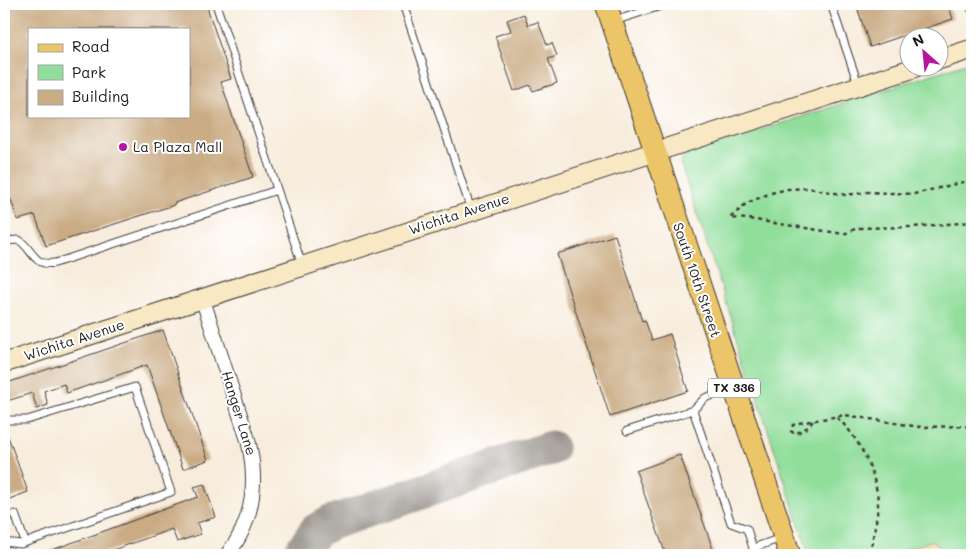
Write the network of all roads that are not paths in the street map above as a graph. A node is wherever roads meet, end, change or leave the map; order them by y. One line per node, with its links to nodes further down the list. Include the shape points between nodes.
1 (216, 4): 13 (lane)
2 (403, 4): 14 (lane)
3 (666, 4): 7 (lane)
4 (831, 4): 11 (lane)
5 (970, 4): 6 (lane)
6 (972, 10)
7 (609, 13): 12 (main road, South 10th Street / TX 336)
8 (972, 49): 9 (main road)
9 (948, 57)
10 (898, 73): 11 (main road, Wichita Avenue)
11 (858, 86): 12 (main road, Wichita Avenue)
12 (654, 151): 14 (main road, Wichita Avenue); 19 (main road, South 10th Street / TX 336)
13 (277, 190): 15 (lane, via 54,263 36,260 19,240); 16 (lane)
14 (472, 210): 16 (main road, Wichita Avenue)
15 (4, 241)
16 (302, 265): 17 (main road, Wichita Avenue)
17 (202, 297): 18 (main road, Wichita Avenue); 28 (street, Hanger Lane, via 254,463 254,493 246,524)
18 (4, 363)
19 (733, 388): 20 (lane, via 704,398); 26 (main road, South 10th Street / TX 336)
20 (692, 410): 22 (lane); 27 (lane, via 731,524 747,529)
21 (4, 420): 25 (lane, via 27,420 134,387 171,492)
22 (627, 431)
23 (15, 514): 25 (lane)
24 (4, 542): 25 (lane)
25 (25, 542)
26 (787, 546): 27 (lane)
27 (754, 552)
28 (227, 555)

